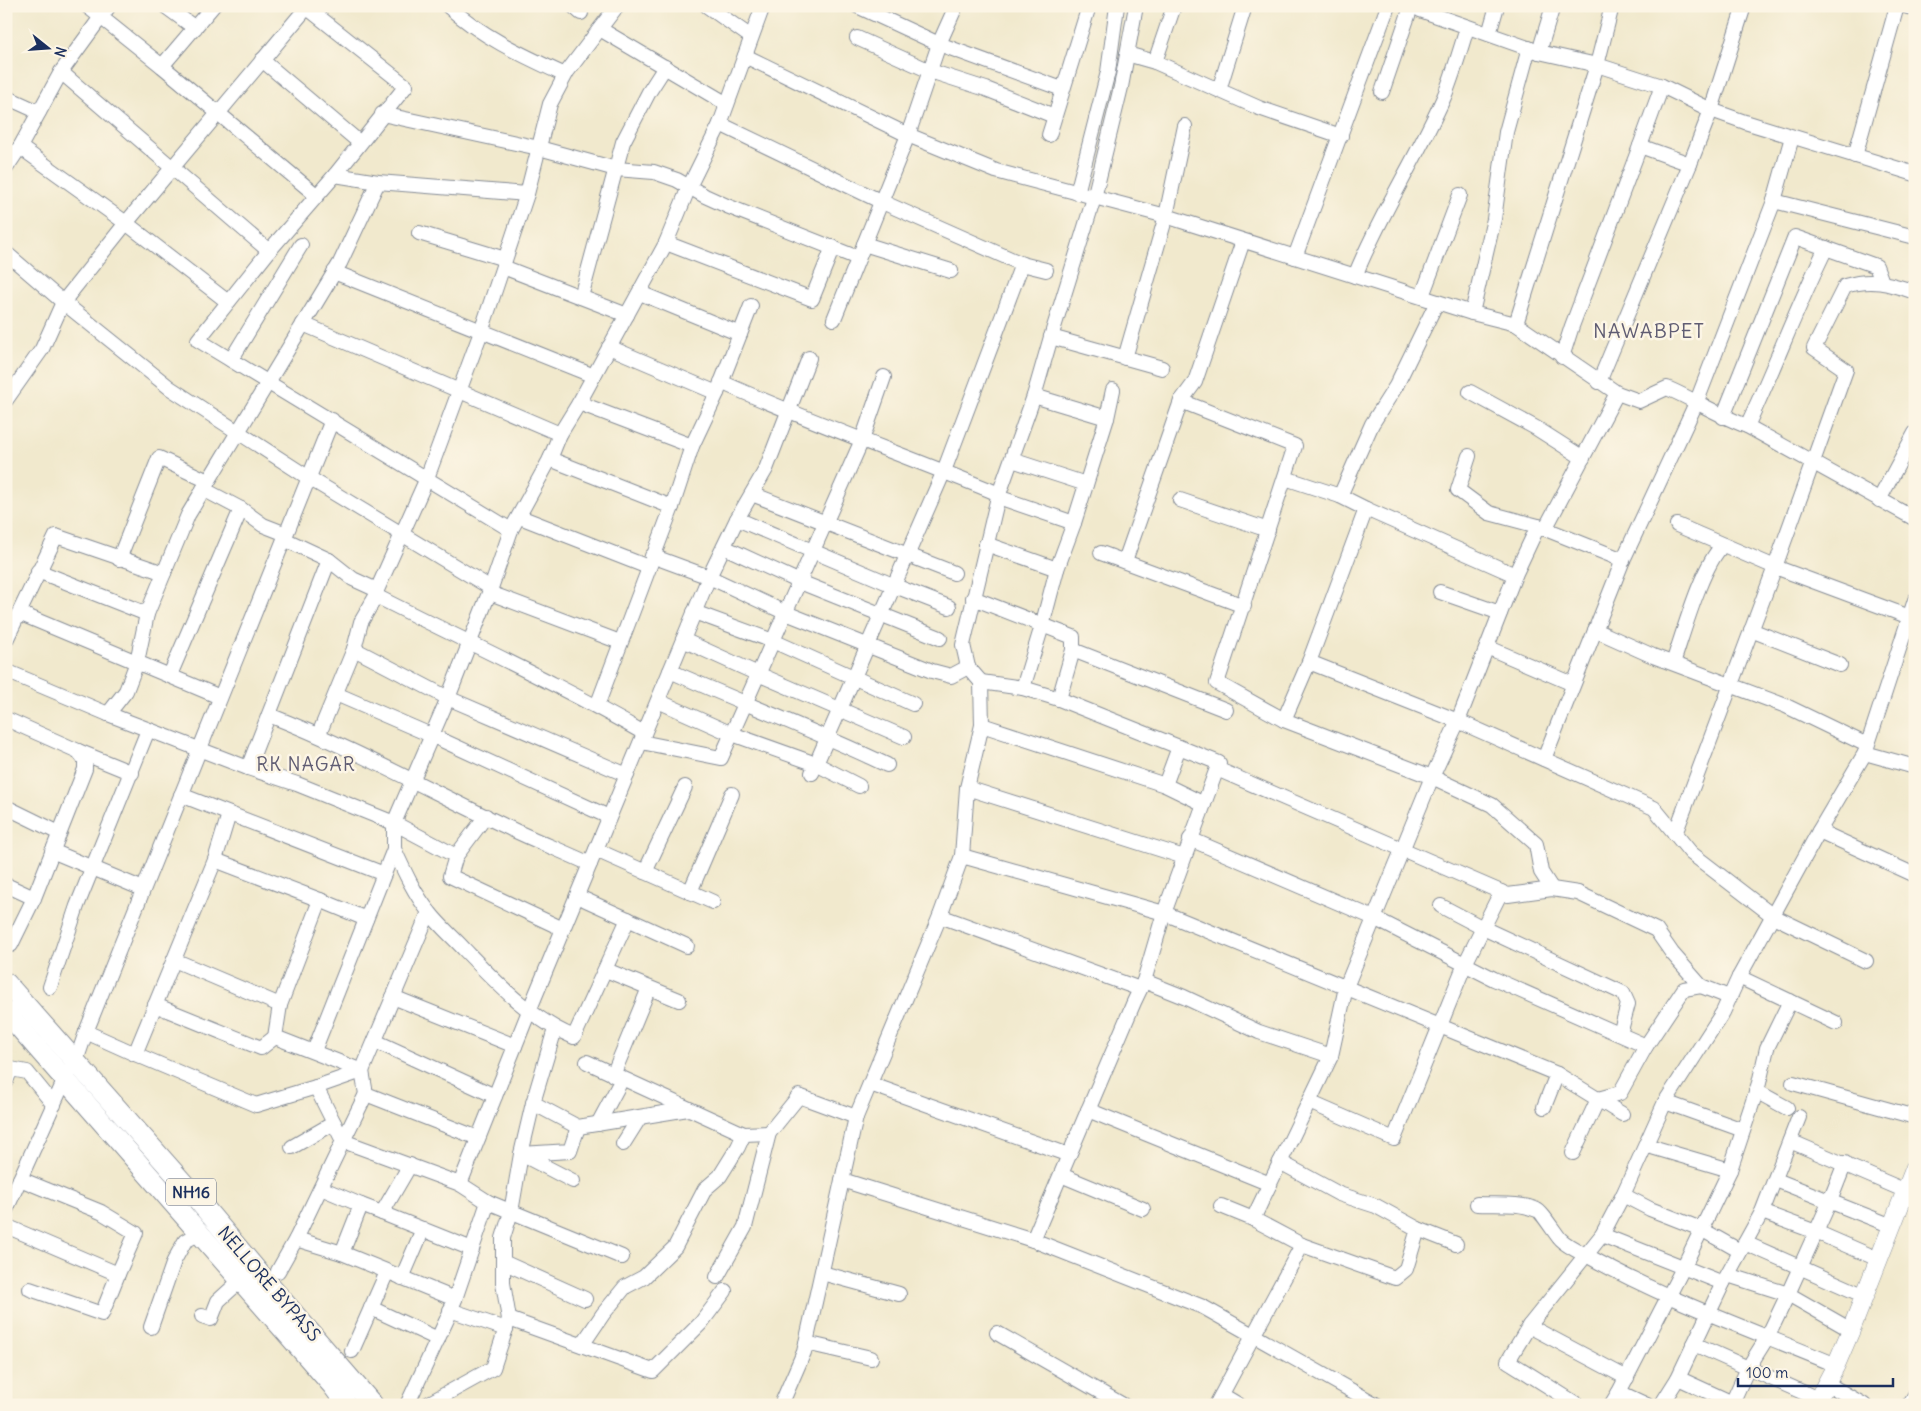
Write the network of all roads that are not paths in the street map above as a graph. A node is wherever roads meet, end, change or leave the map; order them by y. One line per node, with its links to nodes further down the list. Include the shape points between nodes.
1 (88, 6): 25 (street)
2 (165, 6): 26 (street)
3 (213, 6): 26 (street)
4 (448, 6): 43 (street, via 477,29)
5 (617, 6): 28 (street)
6 (707, 6): 30 (street)
7 (763, 6): 30 (street)
8 (857, 6): 32 (street)
9 (1089, 6): 45 (street)
10 (1117, 6): 74 (street, via 1108,72)
11 (1136, 6): 34 (street)
12 (1174, 6): 37 (street)
13 (1245, 6): 46 (street)
14 (1388, 6): 59 (street)
15 (1497, 6): 29 (street)
16 (1553, 6): 33 (street)
17 (1612, 6): 38 (street)
18 (1744, 6): 50 (street)
19 (1897, 6): 65 (street)
20 (1905, 6): 24 (street)
21 (306, 7): 36 (street); 53 (street, via 406,86)
22 (954, 7): 32 (street)
23 (1412, 8): 27 (street); 47 (street)
24 (1915, 9)
25 (105, 12): 39 (street); 41 (street)
26 (195, 28): 39 (street)
27 (1467, 28): 29 (street); 100 (street, via 1444,96 1368,243)
28 (600, 29): 40 (street); 43 (street)
29 (1489, 34): 33 (street)
30 (751, 37): 35 (street)
31 (856, 38): 42 (street)
32 (939, 44): 42 (street); 45 (street)
33 (1534, 50): 38 (street); 110 (street, via 1506,132 1494,218)
34 (1127, 54): 37 (street); 78 (street)
35 (745, 56): 49 (street); 57 (street)
36 (262, 60): 52 (street); 61 (street)
37 (1155, 62): 46 (street)
38 (1597, 65): 44 (street); 114 (street)
39 (162, 66): 52 (street)
40 (665, 67): 49 (street); 69 (street, via 623,142)
41 (61, 72): 51 (street); 67 (street)
42 (930, 72): 54 (street, via 986,89); 57 (street)
43 (565, 75): 64 (street, via 550,104)
44 (1662, 86): 50 (street); 62 (street)
45 (1062, 89): 54 (street)
46 (1219, 90): 59 (street)
47 (1382, 92)
48 (6, 97): 51 (street)
49 (728, 104): 55 (street)
50 (1711, 110): 60 (street); 66 (street)
51 (39, 112): 63 (street)
52 (218, 112): 67 (street); 76 (street)
53 (382, 114): 61 (street); 64 (street)
54 (1054, 116): 58 (street)
55 (720, 124): 73 (street); 80 (street)
56 (1185, 126): 81 (street)
57 (908, 135): 74 (street, via 996,171); 80 (street)
58 (1049, 135)
59 (1341, 136): 93 (street)
60 (1792, 137): 65 (street); 79 (street)
61 (360, 142): 71 (street)
62 (1640, 146): 66 (street); 119 (street)
63 (20, 147): 68 (street); 82 (street)
64 (538, 148): 69 (street); 75 (street)
65 (1855, 156): 70 (street)
66 (1690, 164): 127 (street)
67 (174, 167): 82 (street); 91 (street)
68 (6, 168)
69 (616, 169): 73 (street, via 654,172); 104 (street)
70 (1915, 174)
71 (335, 175): 72 (street); 76 (street)
72 (378, 182): 75 (street); 99 (street)
73 (689, 187): 86 (street); 89 (street)
74 (1077, 193): 78 (street)
75 (527, 194): 95 (street)
76 (316, 195): 91 (street)
77 (1460, 195): 105 (street)
78 (1094, 198): 81 (street); 117 (street)
79 (1774, 200): 84 (street); 136 (street)
80 (880, 201): 87 (street); 96 (street)
81 (1166, 216): 85 (street); 121 (street)
82 (126, 223): 106 (street); 107 (street)
83 (419, 233): 95 (street)
84 (1915, 237)
85 (1243, 240): 93 (street); 135 (street, via 1195,382)
86 (666, 243): 89 (street, via 812,299); 103 (street)
87 (864, 244): 94 (street); 98 (street)
88 (301, 245): 122 (street)
89 (833, 247): 94 (street)
90 (1826, 248): 101 (street, via 1876,266); 139 (street, via 1795,237); 142 (street)
91 (269, 251): 107 (street)
92 (6, 253): 106 (street)
93 (1295, 257): 100 (street)
94 (858, 258): 112 (street)
95 (504, 263): 104 (street); 115 (street)
96 (1022, 264): 97 (street); 153 (street)
97 (1046, 270)
98 (951, 271)
99 (334, 272): 113 (street); 115 (street)
100 (1355, 276): 105 (street)
101 (1882, 282): 102 (street); 152 (street, via 1863,281 1845,286 1814,348 1846,370)
102 (1915, 292)
103 (640, 293): 111 (street); 116 (street)
104 (581, 296): 111 (street)
105 (1422, 296): 108 (street)
106 (63, 302): 134 (street, via 42,349); 143 (street, via 170,388)
107 (228, 302): 122 (street, via 198,340)
108 (1436, 302): 110 (street); 161 (street, via 1396,386 1372,424)
109 (751, 306): 116 (street)
110 (1472, 313): 114 (street)
111 (627, 315): 118 (street)
112 (834, 320)
113 (303, 324): 126 (street); 129 (street)
114 (1516, 324): 119 (street)
115 (481, 332): 124 (street); 129 (street)
116 (740, 334): 128 (street)
117 (1051, 337): 121 (street); 133 (street)
118 (609, 347): 124 (street); 128 (street)
119 (1562, 357): 127 (street)
120 (809, 358): 138 (street)
121 (1125, 358): 123 (street)
122 (231, 360): 126 (street)
123 (1162, 368)
124 (594, 376): 137 (street)
125 (884, 377): 146 (street)
126 (268, 382): 141 (street); 143 (street)
127 (1599, 382): 132 (street)
128 (719, 388): 138 (street); 147 (street)
129 (460, 390): 144 (street); 155 (street)
130 (1112, 390): 140 (street)
131 (1470, 392): 149 (street)
132 (1617, 393): 136 (street, via 1639,401 1668,388); 149 (street)
133 (1034, 396): 140 (street); 151 (street)
134 (6, 400)
135 (1180, 401): 156 (street, via 1296,446); 188 (street)
136 (1697, 401): 139 (street); 186 (street)
137 (580, 403): 144 (street); 147 (street)
138 (787, 412): 146 (street); 159 (street, via 766,469)
139 (1723, 417): 142 (street)
140 (1106, 418): 157 (street)
141 (332, 420): 154 (street); 155 (street)
142 (1747, 426): 152 (street)
143 (239, 432): 154 (street); 158 (street)
144 (560, 434): 150 (street)
145 (1915, 434): 163 (street)
146 (862, 440): 153 (street); 171 (street)
147 (692, 446): 164 (street)
148 (1469, 456): 173 (street, via 1458,490 1490,513)
149 (1582, 458): 173 (street)
150 (550, 459): 164 (street); 167 (street)
151 (1012, 460): 157 (street); 160 (street)
152 (1813, 463): 163 (street); 189 (street)
153 (944, 471): 160 (street); 183 (street)
154 (309, 478): 176 (street); 177 (street)
155 (427, 478): 174 (street); 176 (street)
156 (1285, 478): 161 (street); 175 (street)
157 (1086, 484): 170 (street)
158 (206, 485): 165 (street); 184 (street, via 159,458); 193 (street, via 188,515)
159 (752, 494): 169 (street); 171 (street)
160 (998, 496): 170 (street); 178 (street)
161 (1340, 496): 166 (street)
162 (1180, 500): 175 (street)
163 (1879, 500): 168 (street)
164 (672, 507): 187 (street)
165 (241, 509): 177 (street); 233 (street)
166 (1366, 510): 194 (street); 226 (street)
167 (520, 517): 174 (street); 187 (street)
168 (1915, 519)
169 (737, 520): 180 (street); 181 (street)
170 (1074, 523): 190 (street)
171 (826, 524): 181 (street); 183 (street)
172 (1677, 525): 179 (street)
173 (1541, 528): 186 (street); 194 (street)
174 (512, 530): 198 (street)
175 (1268, 530): 203 (street)
176 (402, 534): 198 (street); 200 (street)
177 (285, 536): 185 (street); 240 (street)
178 (986, 544): 190 (street); 201 (street)
179 (1723, 545): 189 (street); 227 (street, via 1708,567)
180 (724, 547): 195 (street); 196 (street)
181 (813, 552): 196 (street); 197 (street)
182 (1100, 553): 188 (street)
183 (908, 555): 192 (street); 197 (street)
184 (119, 560): 191 (street, via 56,536); 193 (street)
185 (329, 560): 200 (street, via 352,580); 250 (street)
186 (1623, 560): 213 (street)
187 (650, 562): 195 (street); 219 (street)
188 (1125, 562): 203 (street)
189 (1775, 567): 211 (street); 214 (street)
190 (1057, 569): 212 (street)
191 (38, 571): 205 (street); 209 (street)
192 (954, 572)
193 (164, 574): 209 (street)
194 (1515, 575): 208 (street)
195 (709, 577): 206 (street); 207 (street)
196 (800, 582): 207 (street); 210 (street)
197 (894, 586): 204 (street); 210 (street)
198 (491, 590): 219 (street); 220 (street)
199 (1440, 592): 208 (street)
200 (376, 593): 220 (street); 223 (street, via 361,622)
201 (973, 598): 212 (street); 229 (street, via 963,645)
202 (1915, 600): 211 (street)
203 (1244, 606): 252 (street, via 1217,683)
204 (949, 607)
205 (19, 612): 216 (street); 225 (street)
206 (694, 612): 217 (street); 218 (street)
207 (786, 613): 218 (street); 221 (street)
208 (1500, 613): 222 (street)
209 (147, 614): 225 (street)
210 (882, 615): 215 (street); 221 (street)
211 (1912, 618): 264 (street)
212 (1042, 626): 224 (street, via 1073,637); 238 (street)
213 (1595, 630): 227 (street); 236 (street)
214 (1752, 630): 228 (street); 237 (street)
215 (940, 638)
216 (6, 640)
217 (683, 640): 231 (street); 232 (street)
218 (774, 641): 232 (street); 234 (street)
219 (620, 642): 246 (street)
220 (469, 644): 241 (street); 246 (street)
221 (868, 646): 229 (street, via 951,676); 234 (street)
222 (1487, 647): 236 (street); 253 (street)
223 (354, 649): 239 (street); 241 (street)
224 (1073, 650): 242 (street); 248 (street)
225 (137, 662): 233 (street); 249 (street, via 126,691)
226 (1309, 662): 252 (street); 253 (street)
227 (1673, 663): 237 (street)
228 (1840, 665)
229 (968, 667): 235 (street)
230 (6, 671): 249 (street)
231 (670, 671): 243 (street); 244 (street)
232 (758, 674): 244 (street); 247 (street)
233 (170, 675): 240 (street)
234 (855, 677): 245 (street); 247 (street)
235 (981, 682): 238 (street); 254 (street)
236 (1574, 684): 266 (street)
237 (1730, 684): 264 (street, via 1786,706); 290 (street)
238 (1023, 688): 242 (street)
239 (336, 694): 256 (street); 258 (street)
240 (220, 696): 263 (street)
241 (448, 698): 258 (street); 273 (street)
242 (1059, 699): 262 (street)
243 (658, 701): 257 (street); 261 (street)
244 (745, 704): 257 (street); 259 (street)
245 (913, 704)
246 (597, 706): 261 (street)
247 (841, 709): 259 (street); 260 (street)
248 (1226, 710)
249 (108, 714): 255 (street)
250 (269, 715): 256 (street); 269 (street)
251 (6, 719): 265 (street)
252 (1284, 720): 274 (street)
253 (1458, 720): 266 (street); 274 (street)
254 (982, 725): 276 (street); 279 (street)
255 (148, 730): 263 (street); 272 (street)
256 (319, 734): 275 (street)
257 (732, 734): 261 (street, via 721,758); 270 (street)
258 (433, 736): 275 (street); 286 (street)
259 (828, 737): 267 (street); 270 (street)
260 (904, 737)
261 (642, 738): 273 (street)
262 (1179, 747): 271 (street, via 1219,763); 276 (street)
263 (200, 748): 269 (street); 281 (street)
264 (1866, 749): 268 (street); 288 (street)
265 (78, 751): 272 (street); 289 (street, via 85,760 85,769)
266 (1544, 759): 290 (street, via 1654,808)
267 (887, 765)
268 (1915, 767)
269 (248, 768): 287 (street)
270 (814, 769): 277 (street)
271 (1217, 769): 282 (street); 293 (street)
272 (132, 773): 301 (street)
273 (627, 775): 286 (street)
274 (1432, 777): 293 (street); 307 (street, via 1492,805 1536,844 1541,872)
275 (414, 780): 285 (street); 287 (street)
276 (1165, 785): 282 (street)
277 (859, 786)
278 (685, 787): 302 (street)
279 (967, 788): 297 (street); 298 (street)
280 (732, 794): 308 (street)
281 (181, 795): 284 (street); 306 (street)
282 (1204, 804): 291 (street)
283 (6, 807): 289 (street)
284 (229, 814): 299 (street); 303 (street)
285 (486, 816): 296 (street); 300 (street)
286 (609, 817): 294 (street)
287 (394, 823): 292 (street); 296 (street)
288 (1819, 831): 304 (street); 318 (street)
289 (59, 833): 295 (street)
290 (1675, 834): 318 (street, via 1691,853)
291 (1190, 839): 298 (street); 319 (street)
292 (394, 849): 303 (street); 315 (street)
293 (1402, 849): 309 (street); 319 (street)
294 (596, 850): 300 (street); 302 (street)
295 (52, 851): 301 (street); 311 (street)
296 (456, 856): 323 (street, via 450,876)
297 (962, 856): 316 (street); 317 (street)
298 (1184, 857): 316 (street)
299 (215, 860): 312 (street); 326 (street)
300 (590, 864): 310 (street)
301 (92, 869): 306 (street); 335 (street)
302 (645, 872): 308 (street)
303 (384, 874): 321 (street)
304 (1915, 875)
305 (6, 885): 311 (street)
306 (143, 889): 348 (street)
307 (1552, 889): 309 (street, via 1508,895); 334 (street, via 1578,893 1656,930)
308 (690, 892): 313 (street)
309 (1501, 892): 322 (street)
310 (577, 896): 320 (street); 323 (street)
311 (34, 898): 324 (street, via 11,944)
312 (320, 900): 321 (street); 341 (street)
313 (713, 902)
314 (1441, 906): 322 (street)
315 (429, 912): 337 (street); 343 (street)
316 (1164, 912): 332 (street); 333 (street)
317 (940, 916): 332 (street); 365 (street)
318 (1773, 916): 327 (street); 330 (street)
319 (1374, 918): 328 (street); 333 (street)
320 (628, 919): 325 (street); 329 (street)
321 (366, 920): 354 (street)
322 (1483, 928): 328 (street); 349 (street, via 1623,993 1628,1004)
323 (563, 929): 343 (street)
324 (6, 939)
325 (687, 946)
326 (174, 960): 341 (street); 342 (street)
327 (1866, 961)
328 (1465, 964): 346 (street); 349 (street)
329 (606, 970): 336 (street); 347 (street, via 574,1037)
330 (1739, 977): 338 (street); 340 (street)
331 (6, 982): 357 (highway, NELLORE BYPASS / NH16)
332 (1142, 985): 356 (street, via 1184,997 1260,1032); 378 (street)
333 (1346, 986): 346 (street); 356 (street)
334 (1701, 986): 338 (street); 353 (street, via 1684,989)
335 (50, 987)
336 (649, 988): 339 (street); 361 (street)
337 (393, 997): 351 (street); 352 (street)
338 (1729, 997): 372 (street, via 1723,1012)
339 (679, 1000)
340 (1790, 1001): 345 (street); 367 (street, via 1767,1048)
341 (280, 1005): 350 (street)
342 (155, 1006): 350 (street, via 261,1048); 355 (street)
343 (529, 1011): 347 (street); 352 (street)
344 (6, 1012): 362 (highway, NELLORE BYPASS / NH16)
345 (1836, 1023)
346 (1441, 1026): 360 (street); 371 (street, via 1394,1139)
347 (555, 1029): 373 (street)
348 (86, 1032): 355 (street); 357 (street)
349 (1620, 1034): 353 (street)
350 (275, 1036): 354 (street)
351 (375, 1040): 359 (street); 369 (street)
352 (515, 1046): 369 (street)
353 (1646, 1046): 370 (street, via 1620,1093)
354 (314, 1051): 359 (street)
355 (135, 1054): 366 (street, via 256,1105)
356 (1331, 1056): 371 (street)
357 (76, 1061): 362 (street); 489 (highway, NELLORE BYPASS / NH16)
358 (587, 1062): 361 (street)
359 (362, 1071): 366 (street); 368 (street)
360 (1557, 1074): 370 (street); 375 (street)
361 (617, 1077): 377 (street); 385 (street)
362 (65, 1079): 374 (street); 431 (highway, NELLORE BYPASS / NH16)
363 (6, 1081): 374 (street, via 11,1069 27,1072)
364 (1793, 1083): 383 (street)
365 (870, 1084): 380 (street); 398 (street)
366 (316, 1087): 384 (street)
367 (1756, 1091): 376 (street); 387 (street)
368 (366, 1094): 390 (street); 391 (street)
369 (495, 1096): 390 (street)
370 (1598, 1099): 379 (street); 396 (street)
371 (1309, 1102): 399 (street)
372 (1665, 1102): 387 (street); 394 (street)
373 (533, 1103): 386 (street); 397 (street)
374 (54, 1105): 405 (street)
375 (1544, 1107)
376 (1787, 1108)
377 (688, 1109): 381 (street); 389 (street)
378 (1088, 1110): 398 (street); 410 (street)
379 (1622, 1114)
380 (856, 1116): 388 (street, via 799,1096); 406 (street)
381 (640, 1117): 385 (street); 393 (street)
382 (1799, 1117): 392 (street)
383 (1915, 1117)
384 (334, 1123): 391 (street); 395 (street)
385 (598, 1124): 386 (street)
386 (578, 1126): 397 (street, via 570,1151)
387 (1743, 1130): 403 (street)
388 (768, 1133): 389 (street); 450 (street, via 745,1227)
389 (744, 1134): 475 (street, via 720,1176 705,1188 675,1247 644,1277 626,1287)
390 (478, 1138): 409 (street)
391 (343, 1141): 401 (street); 411 (street)
392 (1790, 1141): 400 (street); 407 (street)
393 (624, 1144)
394 (1645, 1145): 403 (street); 413 (street)
395 (292, 1147)
396 (1574, 1153)
397 (521, 1154): 408 (street); 421 (street)
398 (1069, 1155): 404 (street)
399 (1280, 1162): 410 (street); 428 (street, via 1339,1194 1376,1206)
400 (1845, 1163): 412 (street); 414 (street)
401 (410, 1165): 409 (street); 423 (street)
402 (1915, 1167): 412 (main road)
403 (1730, 1170): 429 (street)
404 (1061, 1175): 419 (street); 434 (street)
405 (20, 1179): 420 (street); 449 (street, via 101,1212 136,1233)
406 (842, 1180): 434 (street); 448 (street)
407 (1776, 1180): 414 (street); 422 (street)
408 (573, 1181)
409 (460, 1184): 415 (street)
410 (1270, 1184): 424 (street)
411 (321, 1188): 417 (street); 433 (street)
412 (1906, 1191): 426 (main road)
413 (1623, 1195): 429 (street); 432 (street)
414 (1830, 1201): 426 (street); 430 (street)
415 (488, 1202): 421 (street); 438 (street)
416 (1477, 1204): 440 (street, via 1528,1206 1540,1211 1562,1241)
417 (361, 1205): 423 (street); 439 (street)
418 (1221, 1206): 424 (street)
419 (1143, 1209)
420 (6, 1210)
421 (511, 1212): 441 (street); 443 (street, via 503,1238)
422 (1762, 1212): 430 (street); 437 (street)
423 (382, 1213): 427 (street)
424 (1253, 1219): 436 (street)
425 (6, 1226): 449 (street)
426 (1892, 1226): 442 (main road)
427 (423, 1229): 438 (street); 451 (street)
428 (1418, 1229): 435 (street); 436 (street, via 1406,1269 1396,1278)
429 (1701, 1229): 437 (street); 444 (street)
430 (1816, 1232): 442 (street); 445 (street)
431 (200, 1233): 453 (highway, NELLORE BYPASS / NH16); 467 (street, via 185,1241 174,1261)
432 (1602, 1236): 440 (street); 444 (street)
433 (296, 1239): 439 (street); 446 (street)
434 (1033, 1240): 470 (street, via 1203,1307)
435 (1456, 1244)
436 (1302, 1245): 470 (street)
437 (1742, 1247): 445 (street); 452 (street)
438 (472, 1249): 461 (street)
439 (342, 1253): 447 (street)
440 (1586, 1256): 458 (street); 466 (street)
441 (622, 1257)
442 (1878, 1260): 459 (main road)
443 (503, 1262): 460 (street); 465 (street)
444 (1683, 1268): 452 (street); 458 (street)
445 (1800, 1268): 457 (street); 459 (street)
446 (278, 1271)
447 (387, 1272): 451 (street); 462 (street)
448 (822, 1273): 456 (street); 473 (street)
449 (118, 1274): 454 (street, via 102,1314)
450 (717, 1277)
451 (402, 1278): 461 (street)
452 (1725, 1279): 457 (street); 463 (street)
453 (241, 1280): 464 (street, via 218,1301 211,1320); 488 (highway, NELLORE BYPASS / NH16)
454 (30, 1289)
455 (725, 1291): 475 (street, via 701,1323 653,1372)
456 (899, 1294)
457 (1788, 1294): 468 (street); 471 (street)
458 (1668, 1296): 463 (street); 480 (street)
459 (1865, 1296): 468 (main road)
460 (585, 1299)
461 (452, 1304): 465 (street); 472 (street)
462 (371, 1308): 472 (street); 476 (street)
463 (1708, 1314): 471 (street); 474 (street)
464 (202, 1316)
465 (507, 1324): 475 (street); 491 (street, via 493,1368)
466 (1529, 1326): 480 (street); 496 (street, via 1508,1362)
467 (151, 1327)
468 (1851, 1330): 478 (main road)
469 (997, 1333): 493 (street)
470 (1253, 1336): 485 (street); 495 (street)
471 (1768, 1336): 478 (street); 479 (street)
472 (438, 1339): 490 (street)
473 (806, 1343): 477 (street); 492 (street)
474 (1694, 1344): 479 (street); 481 (street)
475 (582, 1345)
476 (352, 1351)
477 (871, 1358)
478 (1836, 1365): 482 (main road)
479 (1748, 1368): 486 (street); 487 (street)
480 (1627, 1378): 483 (street)
481 (1678, 1378): 487 (street); 499 (street)
482 (1826, 1384): 486 (main road); 500 (street)
483 (1619, 1392): 497 (street); 498 (street)
484 (1915, 1395): 501 (street)
485 (1219, 1400): 494 (street)
486 (1816, 1402)
487 (1734, 1404)
488 (347, 1405)
489 (373, 1405)
490 (407, 1405)
491 (426, 1405)
492 (781, 1405)
493 (1123, 1405)
494 (1239, 1405)
495 (1377, 1405)
496 (1578, 1405)
497 (1611, 1405)
498 (1647, 1405)
499 (1661, 1405)
500 (1864, 1405)
501 (1909, 1405)

